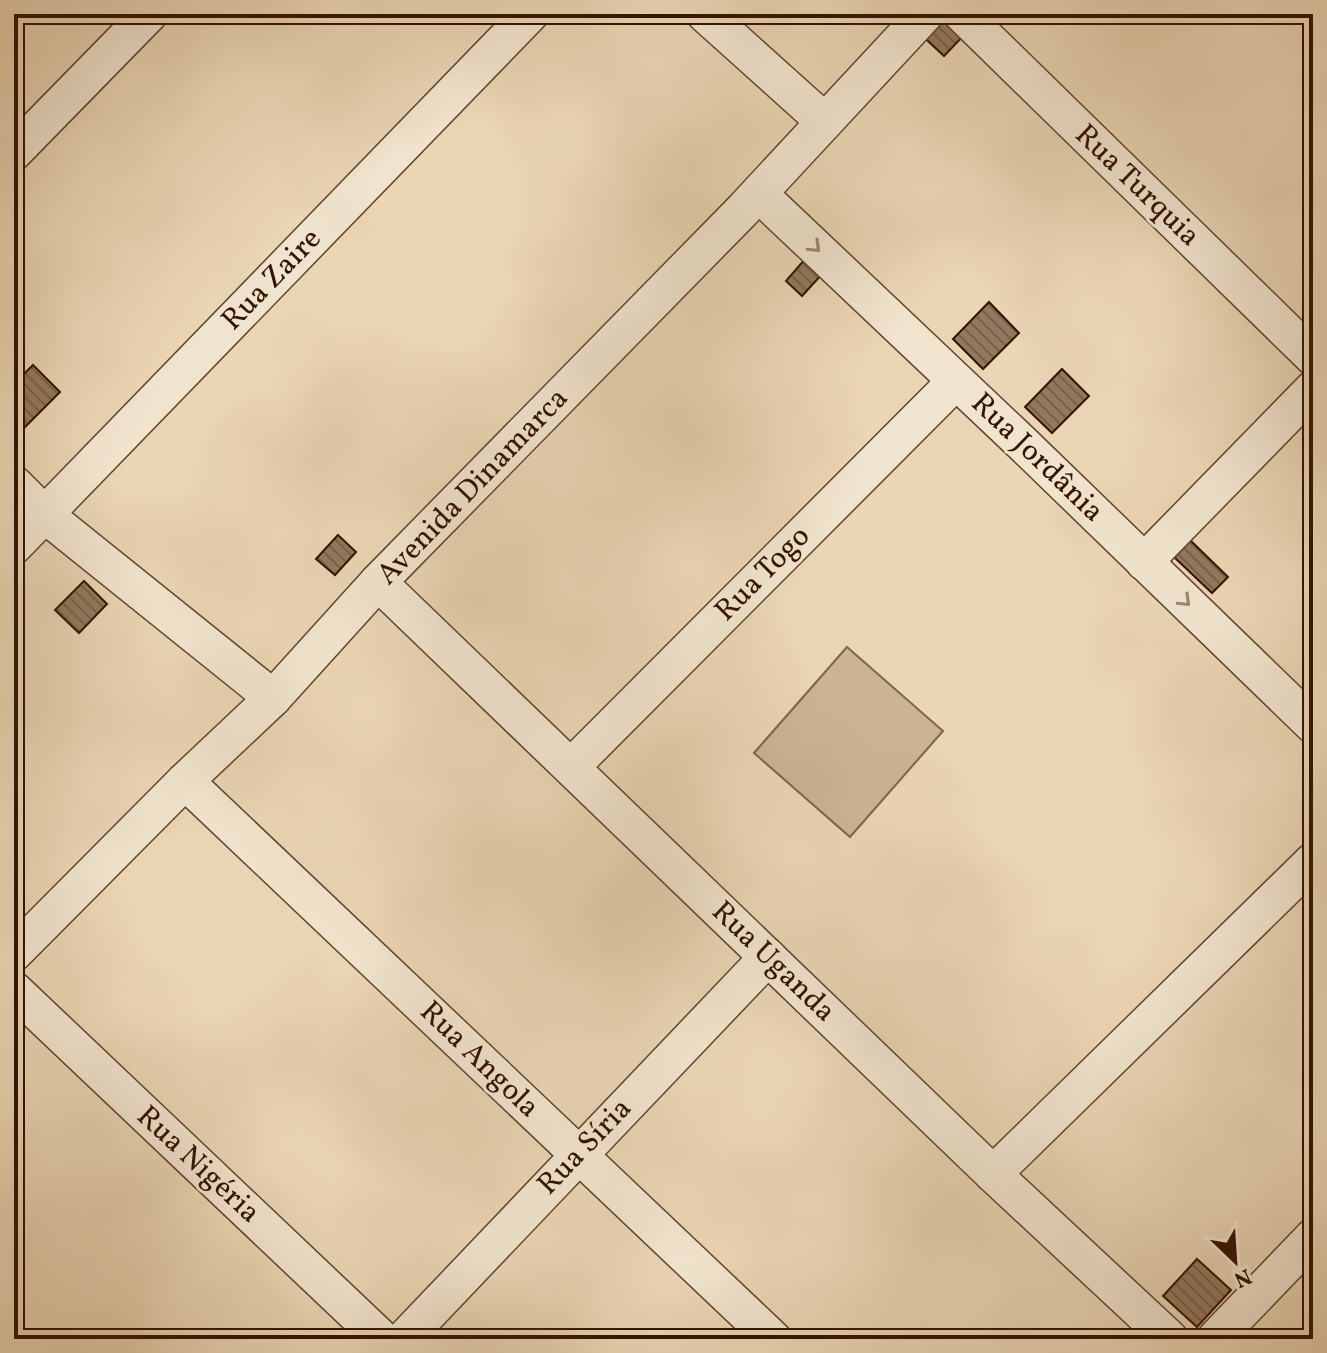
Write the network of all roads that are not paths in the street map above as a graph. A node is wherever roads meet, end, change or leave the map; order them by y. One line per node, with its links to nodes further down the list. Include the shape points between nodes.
1 (149, 14): 7 (street)
2 (530, 14): 13 (street, Rua Zaire)
3 (705, 14): 6 (street)
4 (925, 14): 6 (street, Avenida Dinamarca)
5 (962, 14): 9 (street, Rua Turquia)
6 (824, 121): 8 (street, Avenida Dinamarca)
7 (14, 152)
8 (759, 194): 10 (street, Rua Jordânia, one-way to 10); 16 (street, Avenida Dinamarca)
9 (1313, 357)
10 (956, 381): 15 (street, Rua Jordânia); 19 (street, Rua Togo)
11 (1313, 389): 15 (street)
12 (14, 484): 13 (street)
13 (44, 514): 14 (street, Rua Zaire); 17 (street)
14 (14, 546)
15 (1144, 562): 18 (street, Rua Jordânia, one-way to 18)
16 (378, 582): 17 (street, Avenida Dinamarca); 19 (street, Rua Uganda)
17 (273, 698): 20 (street, Avenida Dinamarca)
18 (1313, 725)
19 (571, 767): 23 (street, Rua Uganda)
20 (185, 781): 22 (street, Avenida Dinamarca); 25 (street, Rua Angola)
21 (1313, 861): 26 (street)
22 (14, 953)
23 (768, 957): 25 (street, Rua Síria); 26 (street, Rua Uganda)
24 (14, 990): 28 (street, Rua Nigéria)
25 (578, 1154): 29 (street, Rua Síria); 30 (street, Rua Angola)
26 (993, 1174): 31 (street, Rua Uganda)
27 (1313, 1237): 32 (street)
28 (382, 1339)
29 (404, 1339)
30 (773, 1339)
31 (1170, 1339)
32 (1215, 1339)

